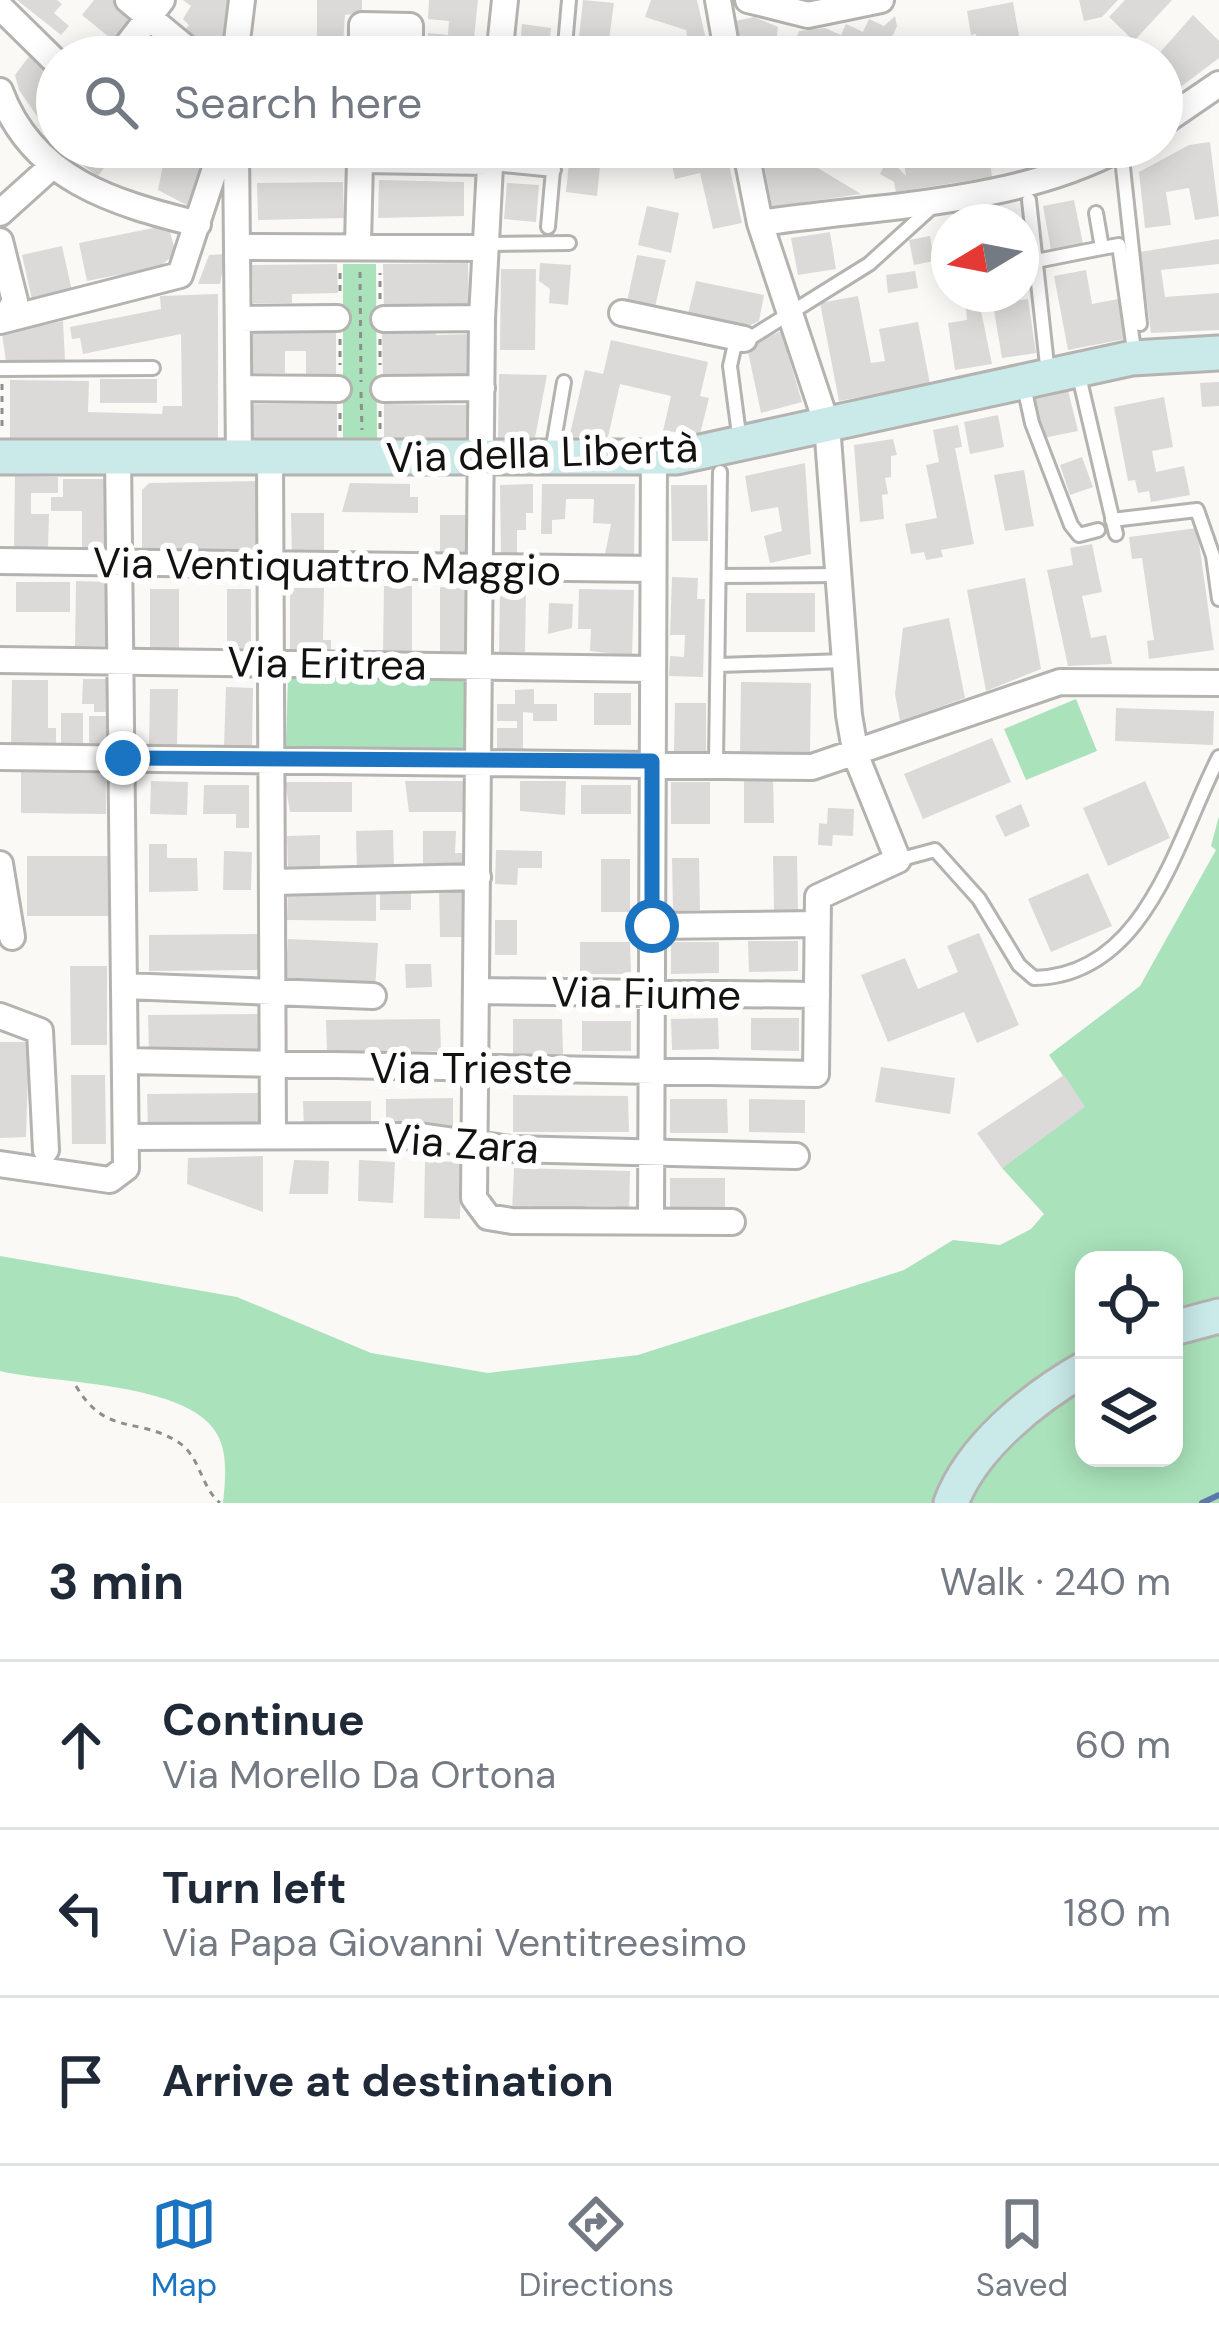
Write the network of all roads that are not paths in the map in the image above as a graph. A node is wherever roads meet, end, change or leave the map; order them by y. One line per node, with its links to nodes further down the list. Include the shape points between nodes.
1 (128, 0): 10 (street)
2 (242, 0): 13 (street)
3 (505, 0): 16 (street)
4 (569, 0): 17 (lane)
5 (718, 0): 18 (street)
6 (748, 0): 9 (street)
7 (881, 0): 9 (street)
8 (0, 7): 19 (street)
9 (812, 7)
10 (156, 8): 11 (street); 12 (street)
11 (134, 36)
12 (176, 36)
13 (238, 36)
14 (362, 36): 15 (street, via 362,25 410,26)
15 (410, 36)
16 (501, 36)
17 (566, 36)
18 (724, 36)
19 (36, 42)
20 (1219, 84): 22 (street)
21 (0, 91): 23 (street)
22 (1183, 109)
23 (36, 150)
24 (50, 168): 37 (street); 40 (street, via 84,189)
25 (215, 168): 40 (street)
26 (237, 168): 45 (street)
27 (360, 168): 47 (street)
28 (493, 168): 44 (street)
29 (544, 168): 33 (lane)
30 (749, 168): 39 (street)
31 (1082, 168): 34 (street)
32 (1124, 168): 58 (lane)
33 (554, 170): 41 (lane)
34 (940, 199): 39 (street); 53 (lane, via 869,263)
35 (1029, 200): 36 (lane)
36 (1029, 204)
37 (0, 213)
38 (1096, 213): 46 (lane)
39 (760, 223): 53 (street)
40 (198, 224): 54 (street, via 180,275)
41 (548, 227)
42 (0, 241): 54 (street, via 15,301)
43 (569, 243): 44 (lane)
44 (484, 246): 47 (street); 56 (street)
45 (240, 247): 47 (street); 55 (street)
46 (1102, 248): 48 (lane); 58 (lane, via 1119,245)
47 (360, 250)
48 (1039, 260)
49 (1039, 285): 62 (lane)
50 (339, 312): 55 (street)
51 (381, 313): 56 (street)
52 (622, 313): 57 (street)
53 (791, 316): 57 (lane); 68 (street)
54 (3, 319)
55 (240, 319): 65 (street)
56 (482, 319): 66 (street)
57 (744, 339): 69 (lane, via 730,366)
58 (1137, 341): 59 (main road, Via della Libertà); 62 (main road, Via della Libertà)
59 (1219, 353)
60 (153, 368): 61 (lane)
61 (1, 369)
62 (1050, 375): 68 (main road, Via della Libertà); 77 (lane, via 1032,423 1071,525 1078,536); 85 (lane, via 1114,527 1197,510)
63 (564, 382): 74 (lane)
64 (339, 387): 65 (street)
65 (238, 388): 72 (street)
66 (482, 388): 67 (street); 73 (street)
67 (381, 390)
68 (827, 425): 69 (main road, Via della Libertà); 83 (street)
69 (740, 443): 75 (main road, Via della Libertà)
70 (1, 447): 71 (main road, Via della Libertà)
71 (118, 457): 72 (main road, Via della Libertà); 79 (street)
72 (254, 457): 73 (main road, Via della Libertà); 80 (street)
73 (482, 457): 74 (main road, Via della Libertà); 81 (street)
74 (551, 457): 75 (main road, Via della Libertà)
75 (654, 457): 82 (street)
76 (719, 472): 84 (lane)
77 (1099, 530)
78 (0, 561): 79 (street, Via Ventiquattro Maggio)
79 (121, 565): 80 (street, Via Ventiquattro Maggio); 86 (street)
80 (274, 566): 81 (street, Via Ventiquattro Maggio); 89 (street)
81 (482, 566): 82 (street, Via Ventiquattro Maggio); 91 (street)
82 (653, 569): 92 (street)
83 (840, 575): 84 (lane); 88 (street)
84 (720, 576): 90 (lane)
85 (1219, 599)
86 (122, 659): 87 (street, Via Eritrea); 89 (street, Via Eritrea); 97 (street)
87 (0, 660)
88 (846, 661): 90 (lane); 94 (street)
89 (273, 664): 91 (street, Via Eritrea); 99 (street)
90 (719, 665): 101 (lane)
91 (480, 666): 92 (street, Via Eritrea); 98 (street)
92 (653, 669): 100 (street)
93 (1219, 682): 94 (street, via 1060,682)
94 (856, 756): 101 (street, via 812,766); 102 (street)
95 (0, 757): 97 (street)
96 (1219, 757): 102 (lane, via 1124,942 1054,978 1034,978 1019,965 980,899 935,850)
97 (123, 758): 99 (street); 109 (street)
98 (479, 759): 99 (street); 100 (street); 104 (street)
99 (272, 760): 105 (street)
100 (652, 761): 101 (street); 107 (street)
101 (716, 762)
102 (898, 860): 106 (street, via 818,897)
103 (0, 864): 108 (street)
104 (478, 877): 105 (street); 110 (street)
105 (273, 882): 111 (street)
106 (817, 924): 107 (street); 113 (street)
107 (652, 926): 112 (street)
108 (12, 937)
109 (125, 986): 111 (street); 116 (street)
110 (476, 991): 112 (street, Via Fiume); 118 (street)
111 (273, 993): 114 (street); 117 (street)
112 (652, 994): 113 (street, Via Fiume); 119 (street)
113 (817, 995): 119 (street, Via Trieste, via 816,1074)
114 (373, 996)
115 (0, 1016): 124 (street, via 40,1031)
116 (126, 1061): 117 (street, Via Trieste); 121 (street)
117 (273, 1067): 118 (street, Via Trieste); 120 (street)
118 (476, 1070): 119 (street, Via Trieste); 122 (street)
119 (651, 1072): 123 (street)
120 (273, 1136): 121 (street, Via Zara); 122 (street, Via Zara)
121 (126, 1137): 126 (street, via 126,1168 110,1180)
122 (475, 1140): 123 (street, Via Zara, via 510,1149); 127 (street, via 474,1198 488,1217)
123 (651, 1149): 125 (street, Via Zara); 127 (street)
124 (46, 1150)
125 (796, 1156)
126 (0, 1164)
127 (651, 1220): 128 (street)
128 (732, 1222)
129 (1219, 1316): 130 (main road)
130 (1183, 1326)
131 (1075, 1374): 132 (main road, via 993,1440)
132 (951, 1503)

